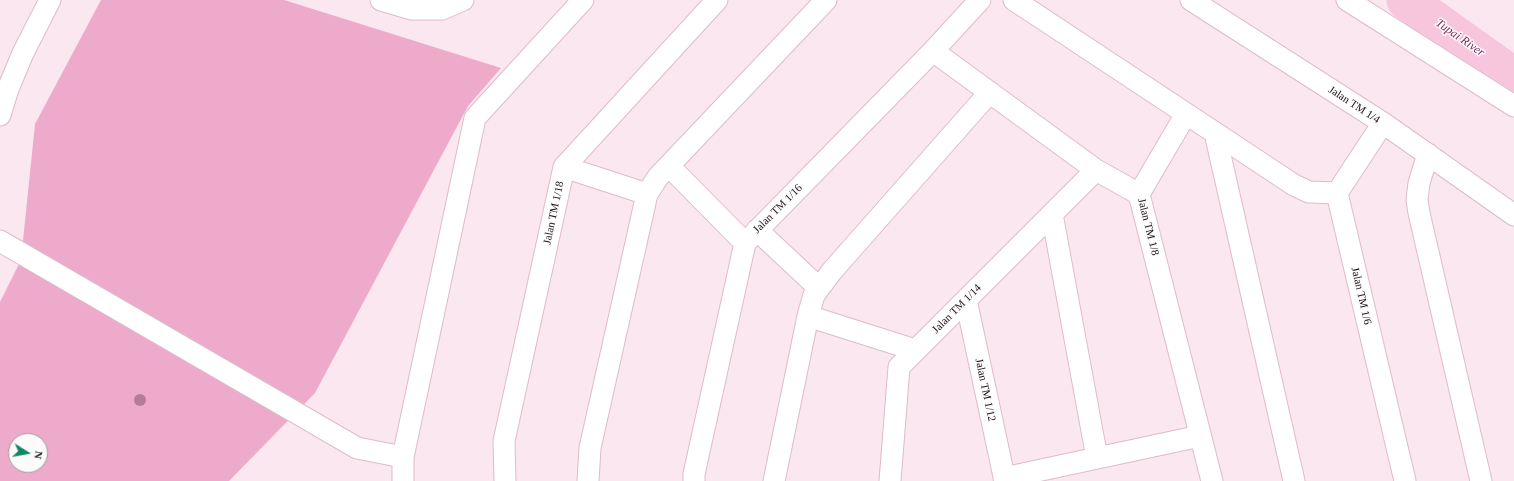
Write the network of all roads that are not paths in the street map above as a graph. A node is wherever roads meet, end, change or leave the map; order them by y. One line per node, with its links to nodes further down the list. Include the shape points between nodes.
1 (50, 0): 15 (street, via 22,53)
2 (381, 0): 3 (street, via 411,9 442,9)
3 (463, 0)
4 (583, 0): 34 (street, via 475,118)
5 (717, 0): 20 (street, Jalan TM 1/18)
6 (826, 0): 19 (street)
7 (980, 0): 11 (street, Jalan TM 1/16)
8 (1014, 0): 14 (street)
9 (1347, 0): 13 (street)
10 (1204, 3): 16 (street, Jalan TM 1/4)
11 (934, 51): 12 (street, Jalan TM 1/8); 27 (street, Jalan TM 1/16)
12 (990, 92): 21 (street, Jalan TM 1/8); 29 (street)
13 (1514, 106)
14 (1186, 114): 17 (street); 24 (street)
15 (0, 115)
16 (1383, 123): 18 (street, Jalan TM 1/4); 22 (street)
17 (1215, 133): 22 (street, via 1308,192); 44 (street)
18 (1428, 154): 26 (street, Jalan TM 1/4); 46 (street, via 1419,183 1419,214)
19 (669, 166): 23 (street); 27 (street)
20 (564, 168): 23 (street); 38 (street, Jalan TM 1/18, via 504,441)
21 (1096, 170): 24 (street, Jalan TM 1/8); 25 (street, Jalan TM 1/14)
22 (1337, 193): 45 (street, Jalan TM 1/6)
23 (647, 194): 39 (street, via 590,448)
24 (1139, 194): 33 (street, Jalan TM 1/8)
25 (1052, 214): 30 (street, Jalan TM 1/14); 35 (street)
26 (1514, 215)
27 (751, 236): 29 (street); 40 (street, Jalan TM 1/16)
28 (0, 241): 34 (street, via 357,448)
29 (819, 288): 31 (street, via 814,294)
30 (966, 300): 32 (street, Jalan TM 1/14); 36 (street, Jalan TM 1/12)
31 (808, 316): 32 (street); 41 (street)
32 (915, 350): 42 (street, Jalan TM 1/14, via 899,367)
33 (1200, 436): 35 (street); 43 (street, Jalan TM 1/8)
34 (403, 457): 37 (street)
35 (1097, 458): 36 (street)
36 (1004, 480)
37 (403, 481)
38 (506, 481)
39 (588, 481)
40 (694, 481)
41 (774, 481)
42 (890, 481)
43 (1212, 481)
44 (1294, 481)
45 (1405, 481)
46 (1481, 481)

